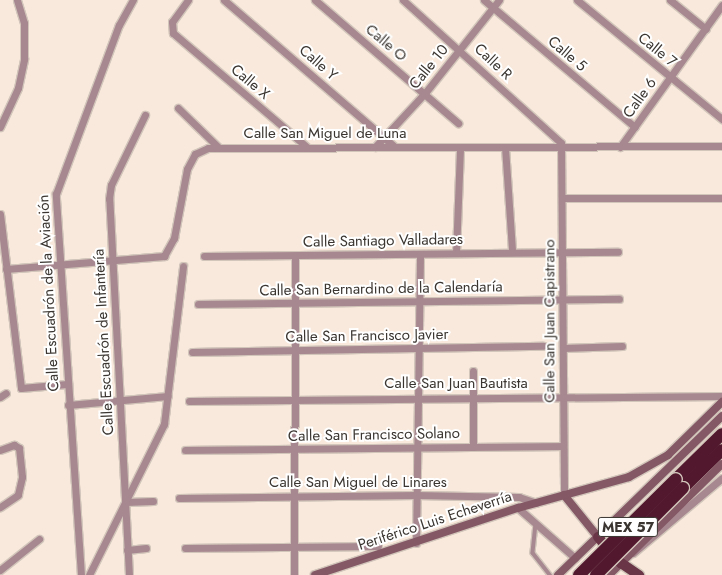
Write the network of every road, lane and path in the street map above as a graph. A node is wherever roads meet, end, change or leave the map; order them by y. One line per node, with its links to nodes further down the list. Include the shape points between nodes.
1 (17, 0): 21 (street, via 24,23 24,59 18,88)
2 (133, 0): 44 (street, Calle Escuadrón de la Aviación, via 119,25 57,186)
3 (188, 0): 28 (street, Calle X, via 171,25 176,36)
4 (224, 0): 23 (street, Calle Y)
5 (315, 0): 16 (street, Calle O)
6 (403, 0): 14 (street, Calle R)
7 (484, 0): 12 (street, Calle 5)
8 (499, 0): 12 (street, Calle 10)
9 (576, 0): 15 (street, Calle 7)
10 (670, 0): 13 (street)
11 (722, 5): 13 (street, Calle 6)
12 (492, 8): 14 (street, Calle 10); 22 (street, Calle 5)
13 (706, 29): 15 (street, Calle 6)
14 (460, 49): 16 (street, Calle 10); 25 (street, Calle R)
15 (671, 78): 19 (street, Calle 7); 22 (street, Calle 6)
16 (425, 93): 20 (street, Calle O); 23 (street, Calle 10)
17 (178, 108): 27 (street)
18 (145, 115): 43 (street, Calle Escuadrón de Infantería, via 110,191)
19 (722, 119)
20 (458, 123)
21 (0, 127)
22 (635, 128): 32 (street, Calle 6)
23 (385, 138): 24 (street, Calle 10); 29 (street, Calle Y)
24 (374, 146): 28 (street, Calle San Miguel de Luna); 29 (street, Calle San Miguel de Luna)
25 (562, 146): 31 (street, Calle San Miguel de Luna); 32 (street, Calle San Miguel de Luna); 33 (street, Calle San Juan Capistrano)
26 (722, 146): 32 (street, Calle San Miguel de Luna)
27 (218, 147): 28 (street, Calle San Miguel de Luna); 43 (street, Calle San Miguel de Luna, via 201,151 191,161 168,251 155,259)
28 (307, 147)
29 (395, 147): 30 (street, Calle San Miguel de Luna)
30 (460, 147): 31 (street, Calle San Miguel de Luna); 38 (street)
31 (506, 147): 36 (street)
32 (620, 147)
33 (562, 198): 34 (street); 39 (street, Calle San Juan Capistrano)
34 (722, 198)
35 (1, 216): 46 (street)
36 (512, 251): 38 (street, Calle Santiago Valladares); 39 (street, Calle Santiago Valladares)
37 (618, 252): 39 (street, Calle Santiago Valladares)
38 (456, 253): 40 (street, Calle Santiago Valladares)
39 (563, 253): 49 (street, Calle San Juan Capistrano)
40 (420, 254): 42 (street, Calle Santiago Valladares); 48 (street)
41 (204, 256): 42 (street, Calle Santiago Valladares)
42 (295, 256): 50 (street)
43 (113, 262): 44 (street, Calle San Miguel de Luna); 66 (street, Calle Escuadrón de Infantería)
44 (61, 265): 46 (street, Calle San Miguel de Luna); 59 (street, Calle Escuadrón de la Aviación)
45 (183, 266): 60 (street)
46 (6, 269): 59 (street, via 20,388)
47 (619, 299): 49 (street, Calle San Bernardino de la Calendaría)
48 (419, 300): 49 (street, Calle San Bernardino de la Calendaría); 50 (street, Calle San Bernardino de la Calendaría); 54 (street)
49 (564, 301): 55 (street, Calle San Juan Capistrano)
50 (294, 303): 51 (street, Calle San Bernardino de la Calendaría); 56 (street)
51 (198, 304)
52 (543, 346): 54 (street, Calle San Francisco Javier)
53 (622, 346): 55 (street)
54 (418, 348): 56 (street, Calle San Francisco Javier); 61 (street)
55 (563, 348): 64 (street, Calle San Juan Capistrano)
56 (294, 350): 57 (street, Calle San Francisco Javier); 65 (street)
57 (192, 352)
58 (473, 371): 62 (street)
59 (67, 384): 69 (street, Calle Escuadrón de la Aviación)
60 (168, 396): 66 (street); 88 (street, via 158,442)
61 (416, 396): 62 (street, Calle San Juan Bautista); 65 (street, Calle San Juan Bautista); 74 (street)
62 (473, 396): 64 (street, Calle San Juan Bautista); 76 (street)
63 (722, 396): 64 (street, Calle San Juan Bautista)
64 (563, 398): 75 (street, Calle San Juan Capistrano)
65 (293, 399): 67 (street, Calle San Juan Bautista); 79 (street)
66 (121, 400): 69 (street); 88 (street, Calle Escuadrón de Infantería)
67 (189, 401)
68 (722, 402): 72 (street, Periférico Luis Echeverría)
69 (68, 405): 108 (street, Calle Escuadrón de la Aviación)
70 (722, 416): 73 (street)
71 (722, 434): 83 (highway, MEX 57)
72 (687, 437): 73 (street); 85 (street, Periférico Luis Echeverría, via 645,470)
73 (694, 443): 93 (street)
74 (416, 446): 76 (street, Calle San Francisco Solano); 79 (street, Calle San Francisco Solano); 84 (street)
75 (563, 446): 76 (street, Calle San Francisco Solano); 85 (street, Calle San Juan Capistrano)
76 (473, 447)
77 (0, 450): 91 (street, via 14,445 20,448 22,477 18,494)
78 (185, 450): 79 (street, Calle San Francisco Solano)
79 (292, 450): 86 (street)
80 (722, 450): 83 (highway, MEX 57)
81 (722, 464): 95 (street)
82 (722, 478): 104 (street, via 645,546)
83 (679, 484): 115 (highway, MEX 57, bridge); 116 (highway, MEX 57, bridge)
84 (416, 495): 86 (street, Calle San Miguel de Linares); 90 (street, Calle San Miguel de Linares, via 520,497); 98 (street)
85 (564, 495): 90 (street, Periférico Luis Echeverría); 96 (street)
86 (293, 497): 87 (street, Calle San Miguel de Linares); 99 (street)
87 (179, 498)
88 (126, 499): 89 (street); 103 (street, Calle Escuadrón de Infantería); 109 (street)
89 (153, 501)
90 (536, 502): 92 (street, Periférico Luis Echeverría)
91 (0, 507)
92 (518, 508): 94 (street); 98 (street, Periférico Luis Echeverría)
93 (621, 514): 95 (street, via 629,532); 96 (street)
94 (536, 524): 105 (street); 113 (lane, via 534,553)
95 (649, 536): 104 (street)
96 (598, 537): 105 (street); 106 (main road)
97 (39, 539): 107 (street)
98 (416, 543): 112 (street, Periférico Luis Echeverría)
99 (293, 545): 100 (street); 102 (street); 111 (street)
100 (378, 546)
101 (146, 548): 103 (street)
102 (185, 548)
103 (127, 550): 110 (street, Calle Escuadrón de Infantería)
104 (631, 554): 106 (street)
105 (575, 558): 114 (street); 116 (street, via 587,561)
106 (621, 563): 117 (street); 118 (main road); 119 (main road)
107 (0, 570)
108 (81, 575)
109 (90, 575)
110 (129, 575)
111 (294, 575)
112 (315, 575)
113 (550, 575)
114 (558, 575)
115 (579, 575)
116 (596, 575)
117 (609, 575)
118 (626, 575)
119 (638, 575)

